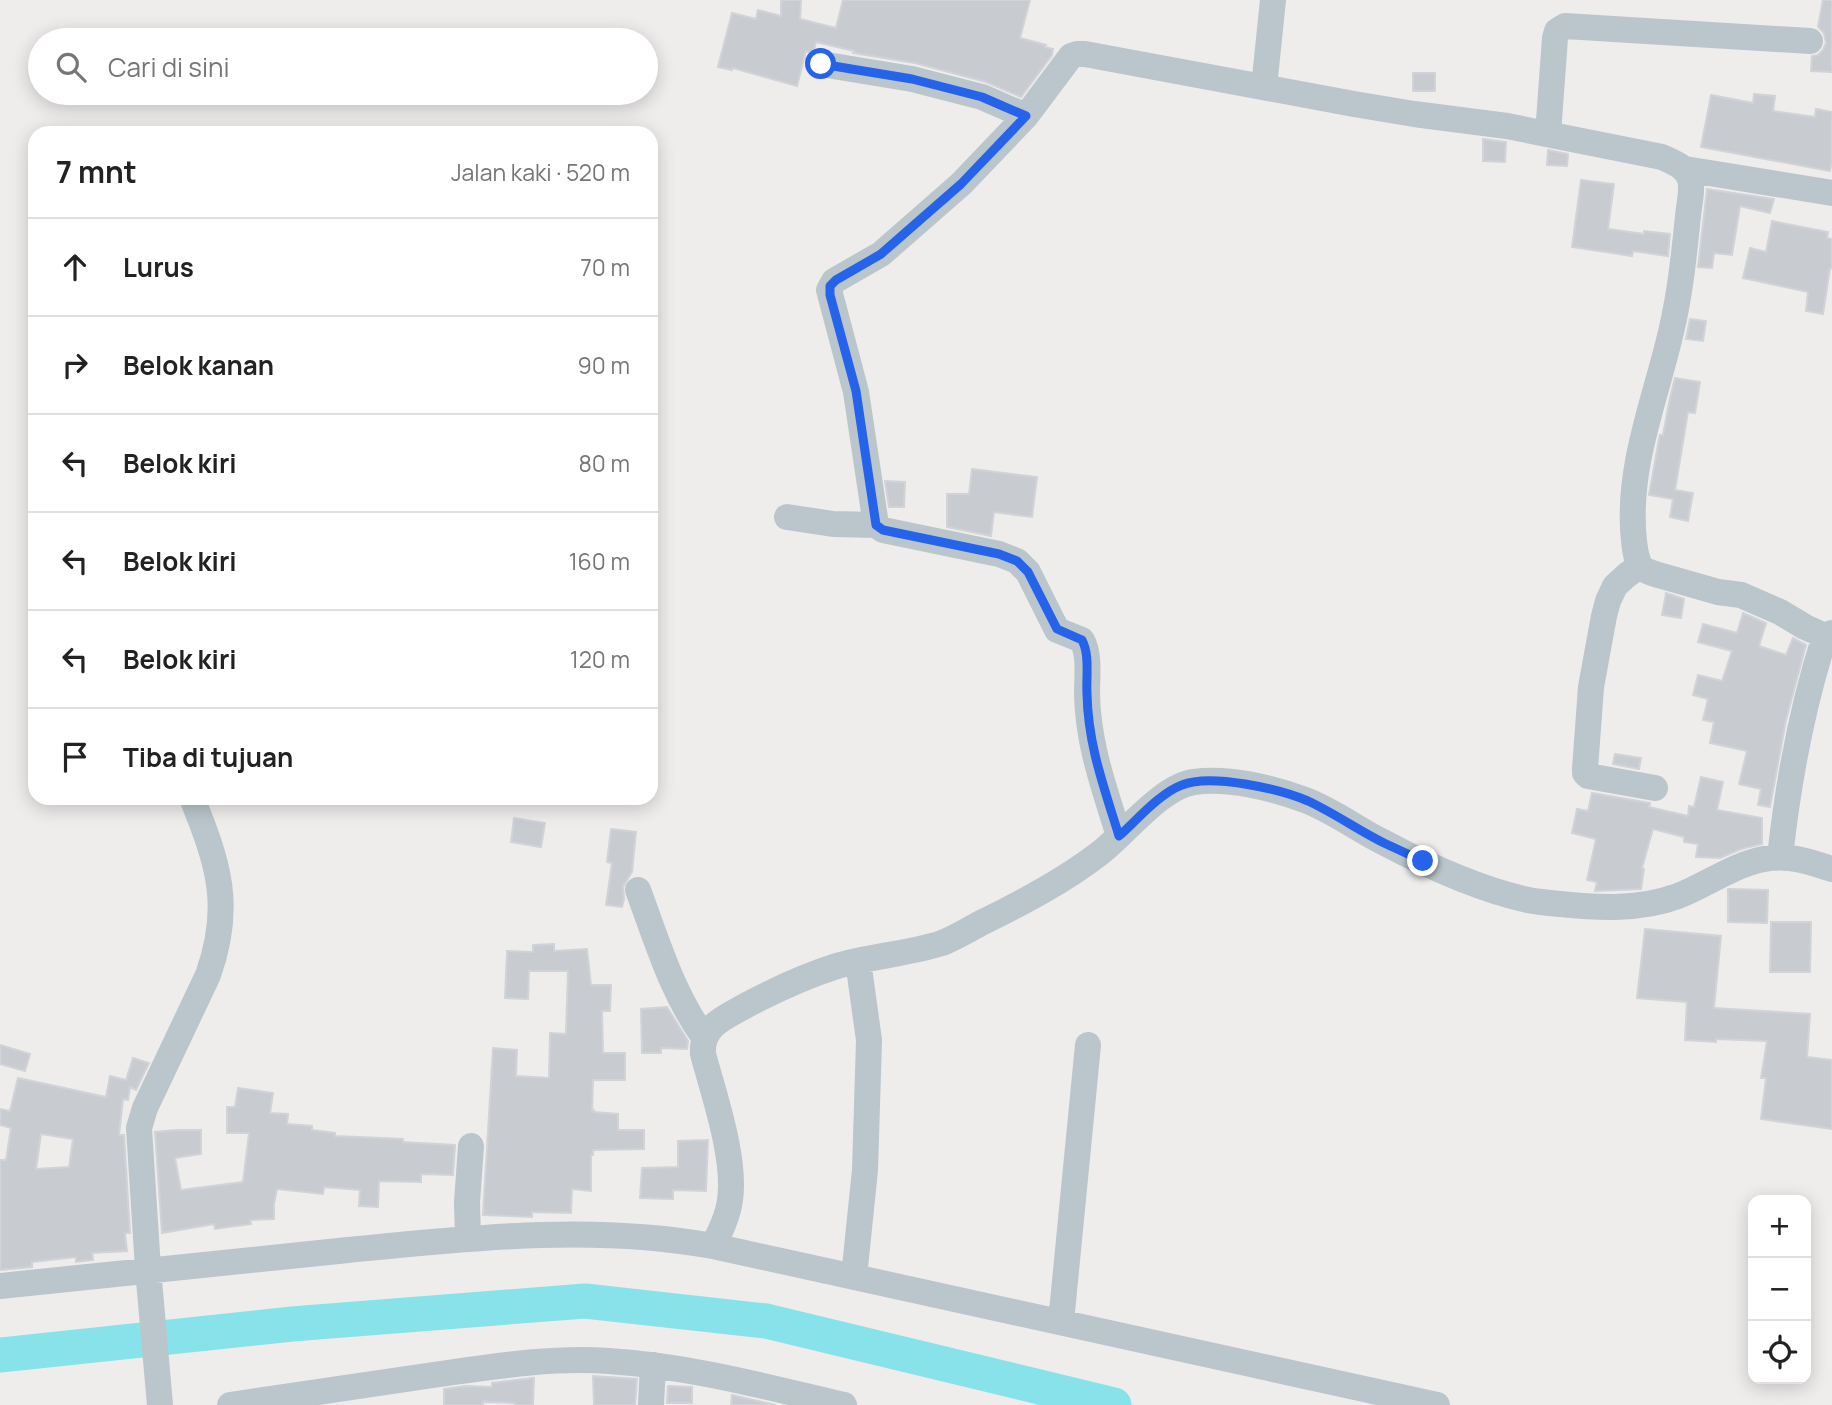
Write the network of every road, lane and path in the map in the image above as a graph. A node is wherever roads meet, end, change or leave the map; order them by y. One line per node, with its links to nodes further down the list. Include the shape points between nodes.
1 (1273, 0): 4 (street)
2 (1810, 41): 6 (street, via 1565,26 1555,38)
3 (821, 64): 5 (street, via 912,79 982,97)
4 (1264, 87): 5 (street, via 1077,54 1070,56); 6 (street)
5 (1026, 116): 10 (street, via 961,184 881,254 830,286 856,391)
6 (1548, 134): 7 (street, via 1662,157)
7 (1685, 169): 8 (street); 11 (street, via 1691,181 1679,288 1637,469 1632,523)
8 (1832, 193)
9 (787, 517): 10 (street)
10 (876, 525): 15 (street, via 1017,561 1028,572 1057,629 1082,640 1089,732)
11 (1640, 566): 12 (street, via 1741,596); 13 (street, via 1615,586 1604,616 1591,687 1585,773)
12 (1829, 634): 16 (street, via 1807,698)
13 (1655, 788)
14 (195, 805): 25 (street, via 218,870 219,934 208,975 141,1119)
15 (1119, 836): 16 (street, via 1181,785 1216,781 1306,800 1384,843 1478,886 1530,901 1583,906 1648,904 1743,864); 19 (street, via 1036,896 943,943)
16 (1780, 857): 17 (street)
17 (1832, 869)
18 (638, 890): 20 (street, via 673,985)
19 (858, 961): 20 (street, via 774,990 720,1020); 26 (street, via 869,1040 865,1170)
20 (704, 1037): 24 (street, via 703,1054 732,1182 730,1203)
21 (1088, 1045): 28 (street)
22 (471, 1146): 23 (street)
23 (468, 1238): 24 (street, via 593,1234); 25 (street)
24 (713, 1246): 26 (street)
25 (148, 1272): 27 (street); 30 (street)
26 (854, 1277): 28 (street)
27 (0, 1286)
28 (1061, 1322): 34 (street)
29 (653, 1365): 31 (street, via 560,1360); 32 (street); 33 (street)
30 (159, 1398)
31 (230, 1405)
32 (651, 1405)
33 (844, 1405)
34 (1437, 1405)

